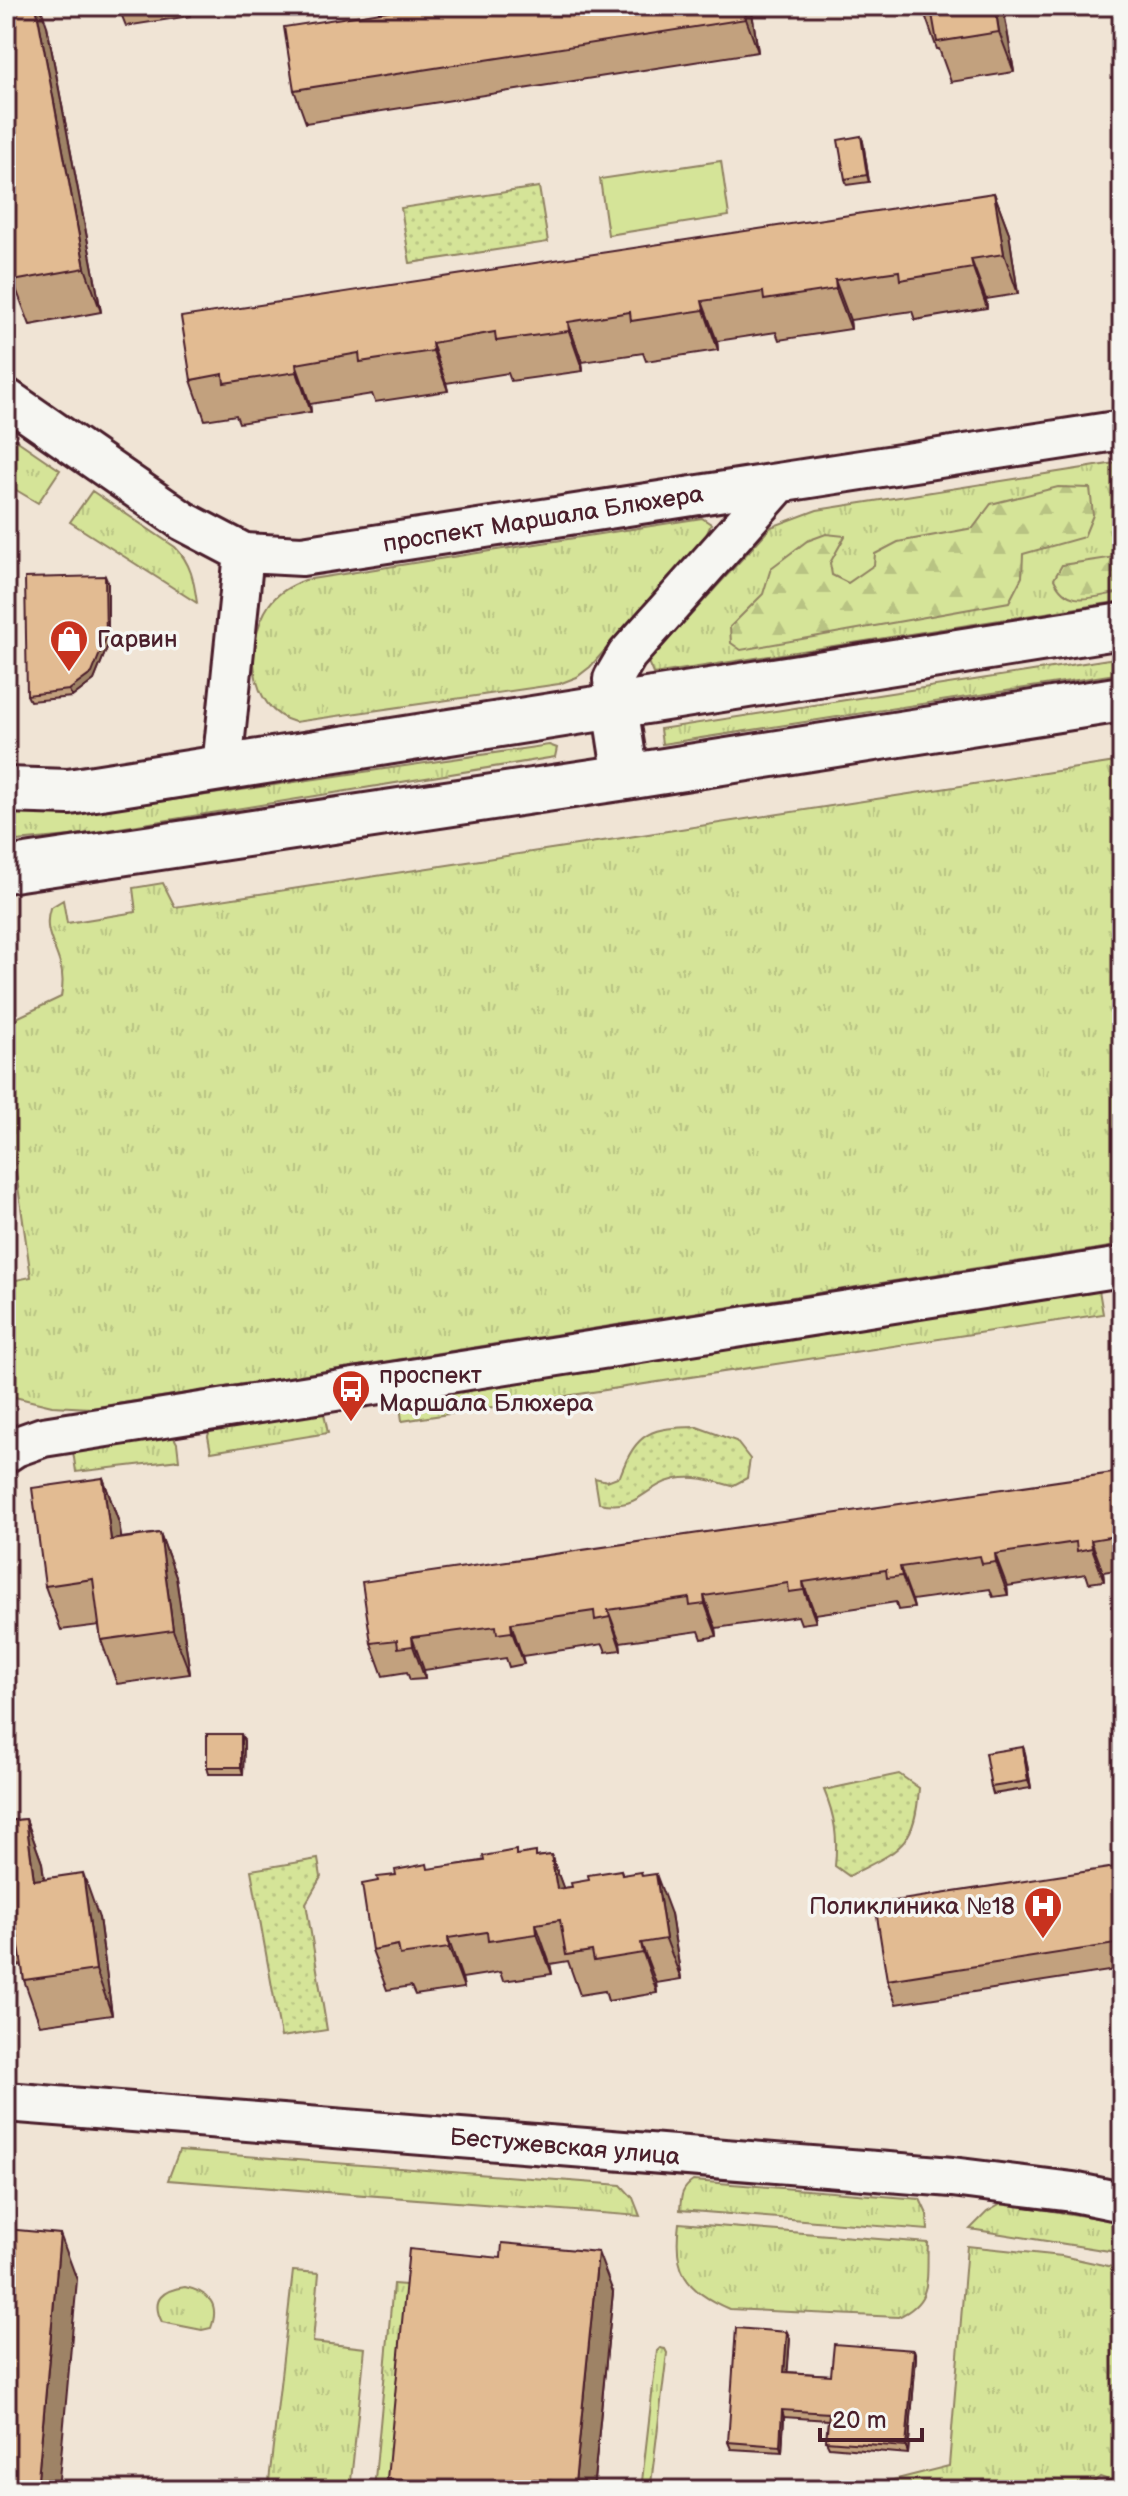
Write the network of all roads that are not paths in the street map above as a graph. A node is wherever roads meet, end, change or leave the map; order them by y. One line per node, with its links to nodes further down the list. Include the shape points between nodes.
1 (6, 398): 4 (street, проспект Маршала Блюхера, via 183,521)
2 (1122, 430): 3 (street, проспект Маршала Блюхера)
3 (779, 484): 4 (street, проспект Маршала Блюхера, via 302,556); 7 (street, via 627,655 613,679)
4 (244, 553): 8 (street)
5 (1122, 626): 7 (main road)
6 (1122, 699): 9 (main road)
7 (615, 706): 8 (main road); 9 (main road)
8 (222, 767): 10 (main road, via 69,792)
9 (626, 777): 11 (main road)
10 (6, 790)
11 (6, 870)
12 (1122, 1267): 14 (street)
13 (6, 1422): 14 (street)
14 (43, 1437): 15 (street)
15 (6, 1453)
16 (6, 2102): 17 (street, Бестужевская улица, via 952,2177)
17 (1122, 2202)

